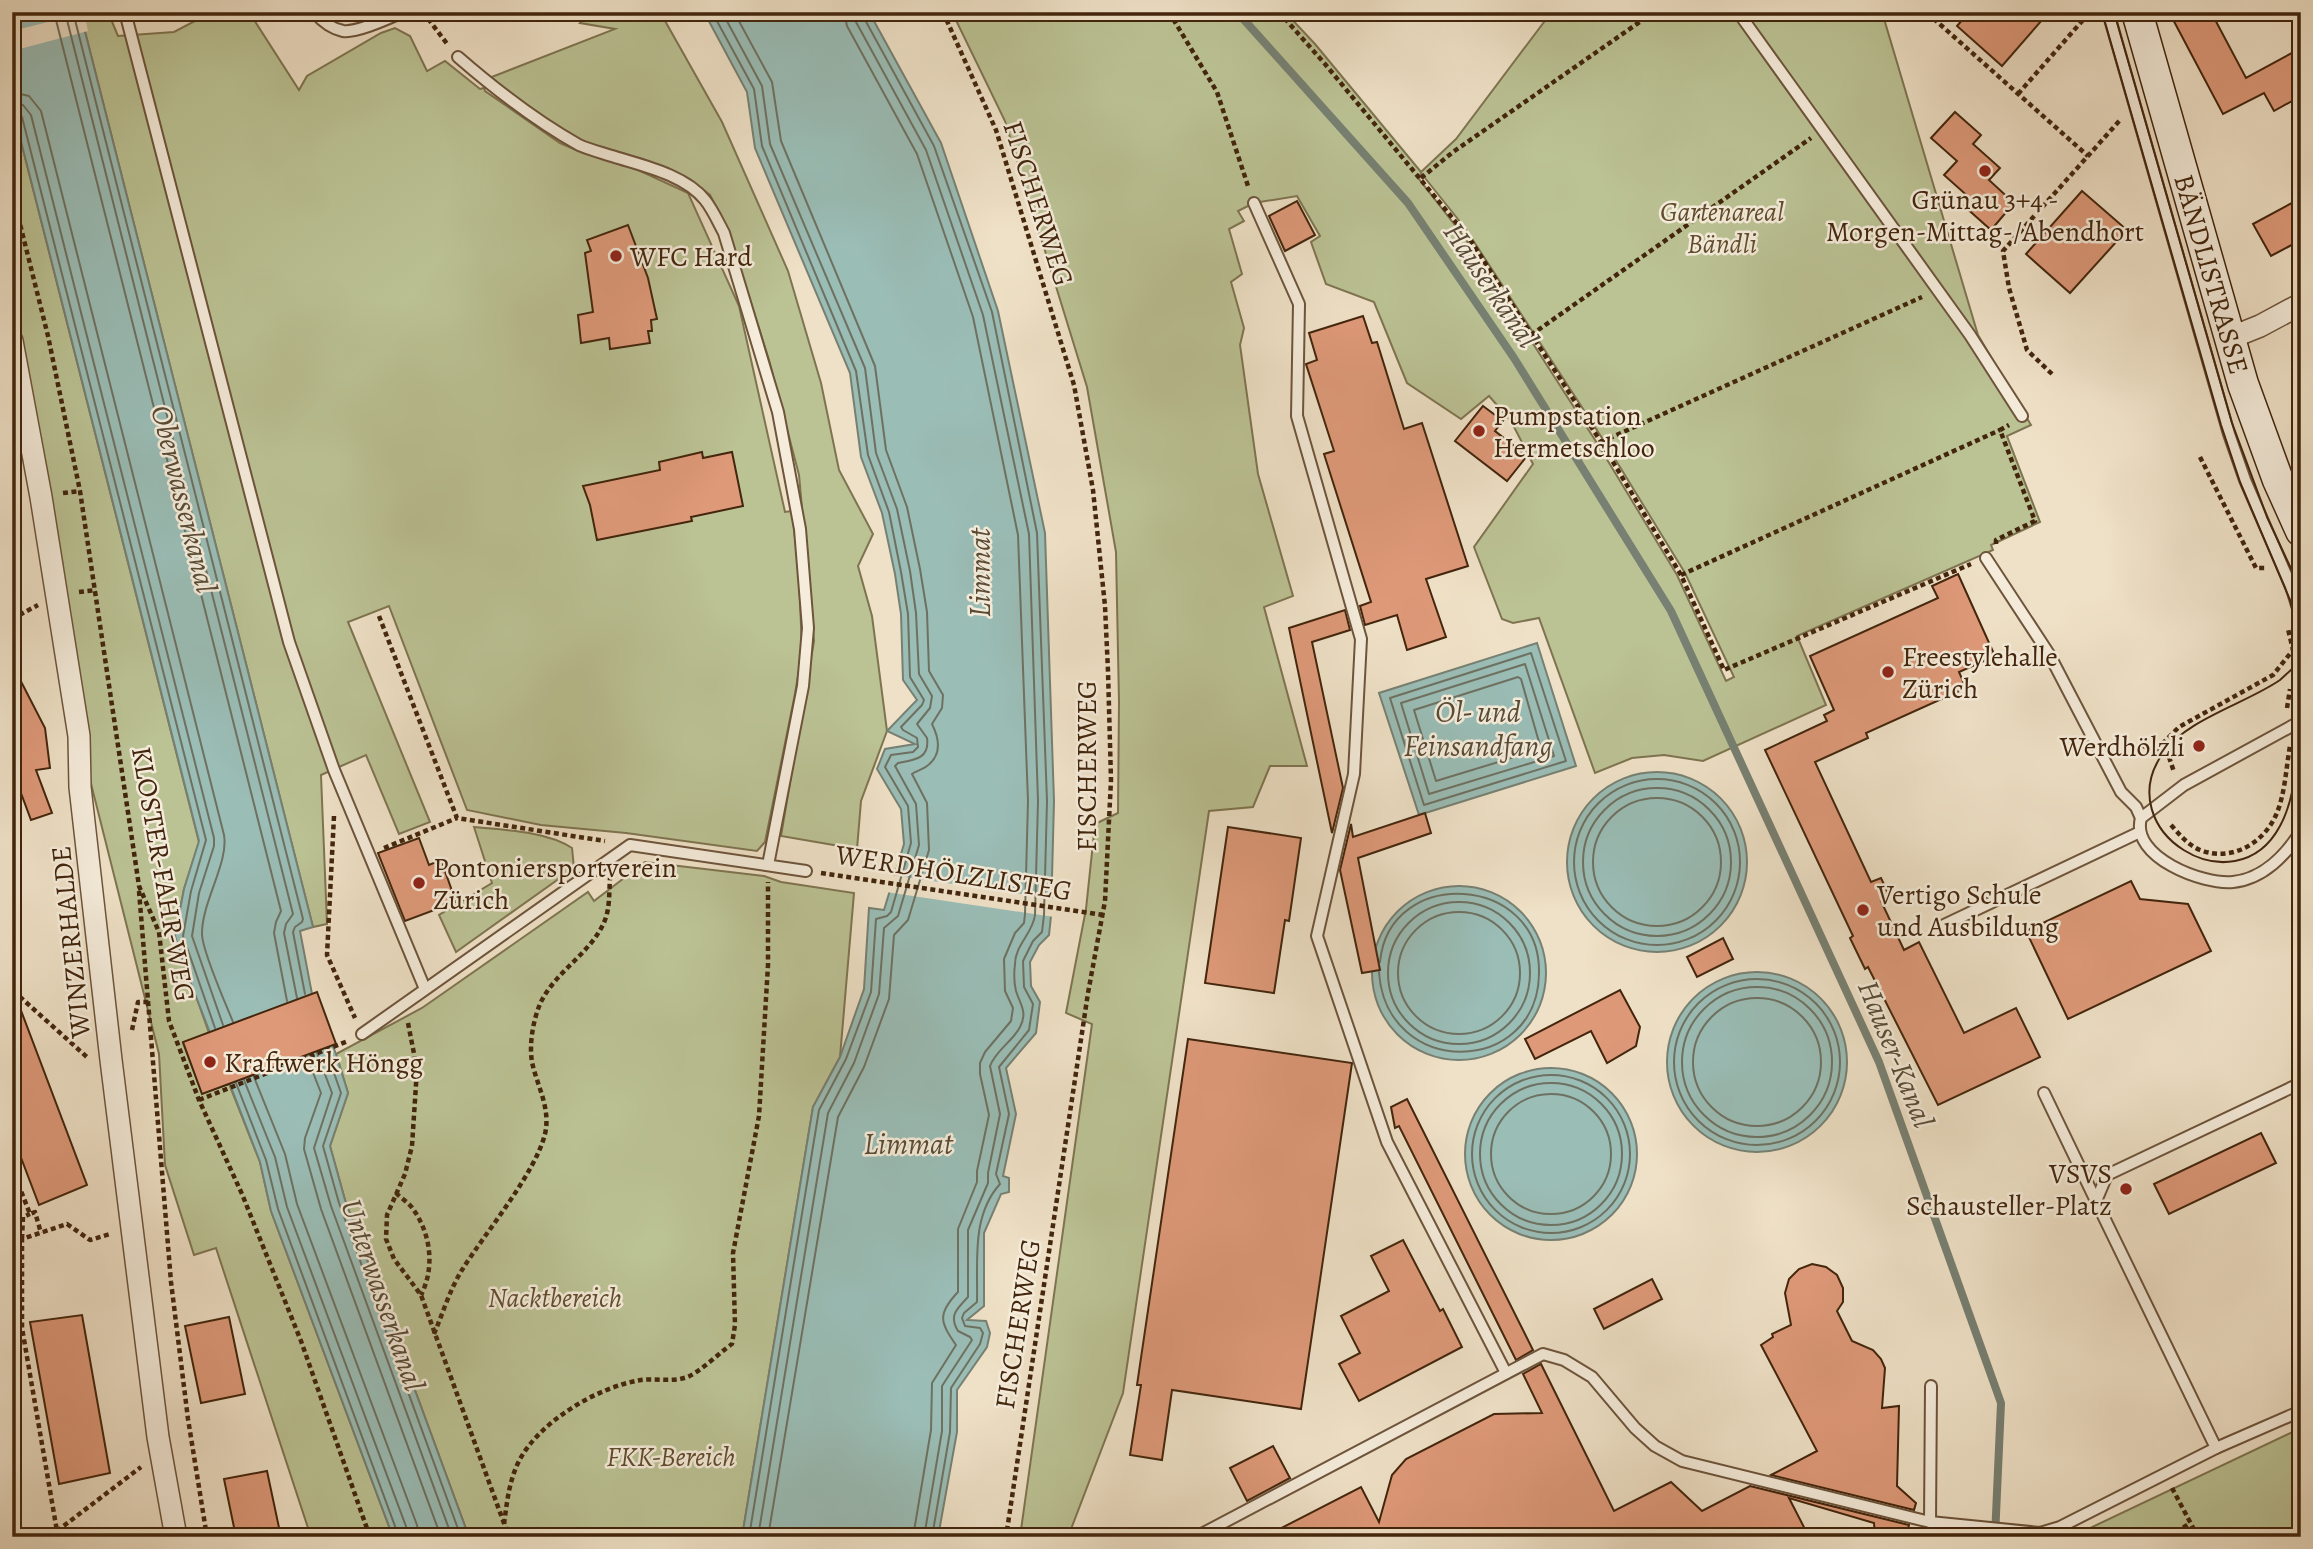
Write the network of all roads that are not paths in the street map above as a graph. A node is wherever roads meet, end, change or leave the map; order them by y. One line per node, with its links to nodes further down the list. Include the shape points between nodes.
1 (125, 12): 25 (lane, via 289,642 334,770)
2 (314, 12): 3 (lane, via 344,31)
3 (404, 12)
4 (1738, 12): 12 (lane, via 1977,345)
5 (2108, 12): 16 (lane, via 2229,433)
6 (2137, 12): 10 (street, BÄNDLISTRASSE)
7 (458, 57): 22 (lane, via 503,96 583,147 644,166 697,192 724,233 778,412 800,529 808,628 803,686)
8 (1254, 203): 30 (lane, via 1298,304 1297,416 1362,639 1354,774 1317,936 1387,1142)
9 (2301, 304): 10 (street)
10 (2230, 338): 13 (street, BÄNDLISTRASSE, via 2258,429)
11 (12, 341): 36 (street, WINZERHALDE, via 79,736 80,787 131,1228)
12 (2022, 416)
13 (2294, 498): 14 (street, BÄNDLISTRASSE)
14 (2301, 531)
15 (1986, 558): 19 (lane, via 2049,654 2121,792)
16 (2299, 605): 17 (lane)
17 (2301, 618)
18 (2301, 721): 19 (lane, via 2184,785)
19 (2141, 818): 21 (lane)
20 (2301, 831): 21 (lane, via 2266,870 2234,882 2198,877 2170,866 2152,851)
21 (2140, 832): 24 (lane)
22 (768, 865): 23 (lane); 25 (lane, via 630,845)
23 (806, 871)
24 (1944, 925)
25 (425, 989): 26 (lane)
26 (362, 1034)
27 (2301, 1083): 29 (lane, via 2107,1175)
28 (2044, 1093): 29 (lane)
29 (2096, 1202): 33 (lane)
30 (1506, 1373): 34 (lane, via 1543,1353 1564,1360 1592,1377 1655,1446 1682,1461); 37 (lane)
31 (1931, 1386): 34 (lane)
32 (2301, 1411): 33 (lane)
33 (2216, 1448): 35 (lane)
34 (1930, 1522): 35 (lane)
35 (2040, 1535)
36 (176, 1537)
37 (1196, 1537)

